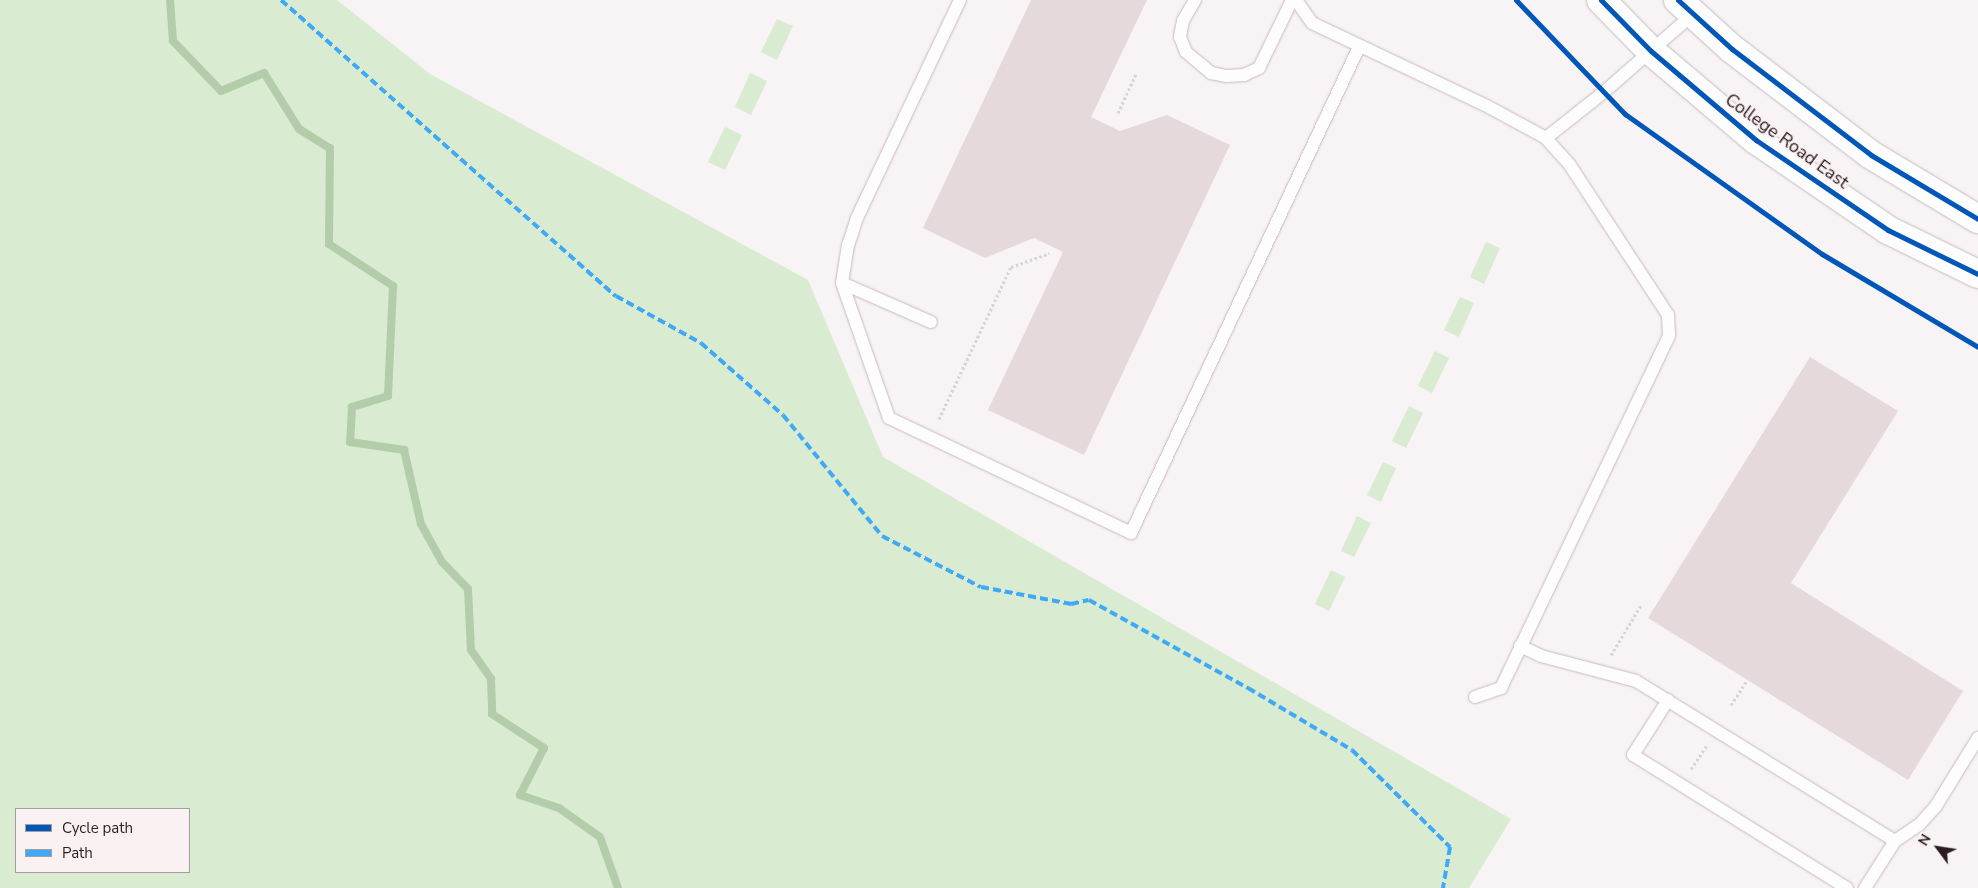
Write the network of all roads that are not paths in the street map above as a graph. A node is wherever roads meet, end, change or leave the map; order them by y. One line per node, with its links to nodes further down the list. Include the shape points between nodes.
1 (960, 0): 11 (lane, via 857,218 848,245)
2 (1195, 0): 3 (lane, via 1183,21 1180,37 1186,52 1211,73 1227,76 1244,75 1259,68)
3 (1294, 0): 6 (lane, via 1312,23)
4 (1600, 0): 7 (street, College Road East)
5 (1686, 7): 7 (lane); 9 (street, via 1732,48 1871,155)
6 (1359, 47): 8 (lane, via 1485,105); 11 (lane, via 1131,533 889,418)
7 (1651, 51): 8 (lane); 10 (street, College Road East, via 1756,140 1814,180 1888,230)
8 (1546, 138): 13 (lane, via 1570,165 1668,315 1669,335)
9 (1978, 218)
10 (1978, 274)
11 (842, 283): 12 (lane)
12 (931, 322)
13 (1520, 646): 14 (lane, via 1500,688); 15 (lane, via 1541,656 1636,681)
14 (1475, 697)
15 (1668, 700): 17 (lane); 18 (lane, via 1633,755)
16 (1978, 738): 17 (lane, via 1936,806 1919,825)
17 (1895, 841): 19 (lane)
18 (1847, 888)
19 (1865, 888)

